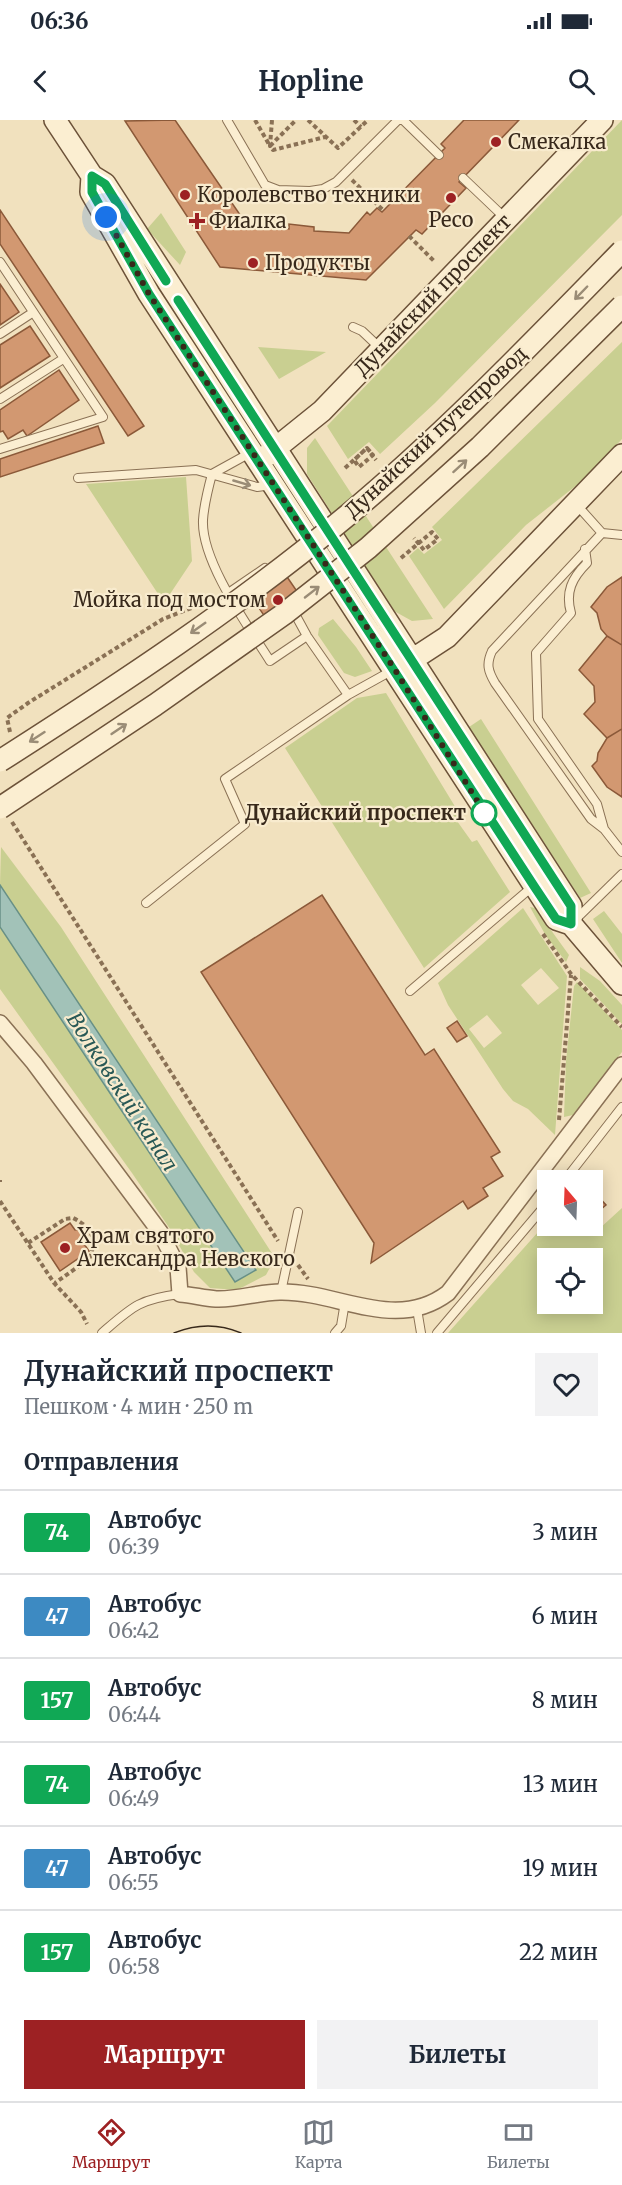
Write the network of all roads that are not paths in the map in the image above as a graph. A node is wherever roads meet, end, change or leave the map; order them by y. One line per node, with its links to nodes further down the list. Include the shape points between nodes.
1 (227, 120): 2 (lane, via 265,185 278,190 323,189 336,182)
2 (398, 120)
3 (403, 120): 6 (lane)
4 (602, 120): 9 (street, Дунайский проспект)
5 (57, 121): 7 (street)
6 (439, 155)
7 (92, 176): 20 (street, via 105,184); 22 (street, via 92,192 137,274)
8 (463, 178): 9 (lane)
9 (506, 219): 16 (street, Дунайский проспект)
10 (622, 251): 36 (street, Дунайский путепровод, one-way to 36, bridge, via 459,416 346,516 230,606)
11 (2, 267): 13 (lane)
12 (622, 306): 37 (street, Дунайский путепровод, one-way to 12, bridge, via 265,627 368,548 480,447)
13 (33, 313): 15 (lane); 17 (lane)
14 (353, 327): 16 (lane)
15 (0, 334)
16 (381, 349): 20 (street, Дунайский проспект, via 312,420)
17 (63, 359): 18 (lane); 19 (lane, via 103,417)
18 (0, 399)
19 (0, 449)
20 (276, 449): 22 (street, Дунайский проспект); 34 (street)
21 (622, 455): 26 (street)
22 (255, 457): 23 (lane); 25 (street)
23 (212, 474): 24 (lane, via 196,470); 25 (lane, one-way to 25, via 257,487); 31 (lane, via 203,522)
24 (78, 478)
25 (273, 485): 34 (street)
26 (575, 503): 27 (lane); 34 (street, via 447,637)
27 (602, 532): 28 (lane); 29 (lane)
28 (622, 535)
29 (585, 549): 38 (lane, via 587,563 568,590 571,613 536,653 538,719 597,804); 38 (lane, via 492,651 488,661 489,671 502,693 591,819)
30 (272, 578): 31 (lane, via 265,568)
31 (226, 594): 33 (lane, via 270,661)
32 (296, 614): 33 (lane)
33 (307, 636): 35 (lane)
34 (404, 665): 35 (lane); 41 (street); 43 (street, via 571,906)
35 (348, 695): 42 (lane, via 225,778 245,824)
36 (0, 761)
37 (5, 813)
38 (604, 829): 39 (lane)
39 (622, 852)
40 (622, 874): 43 (lane)
41 (534, 886): 43 (street, via 556,919); 45 (lane)
42 (146, 903)
43 (571, 924): 44 (street)
44 (622, 984)
45 (410, 991)
46 (0, 1023): 53 (street, via 160,1232 178,1267)
47 (622, 1065): 55 (street, via 448,1293 434,1308)
48 (622, 1107): 49 (lane)
49 (573, 1170)
50 (298, 1212): 52 (lane)
51 (537, 1215): 59 (lane)
52 (281, 1292): 53 (street, via 217,1299); 54 (street)
53 (180, 1294): 56 (lane, via 152,1297 130,1308)
54 (344, 1308): 55 (street, via 399,1318); 57 (lane, via 341,1326)
55 (418, 1315): 58 (lane)
56 (102, 1333)
57 (335, 1333)
58 (421, 1333)
59 (437, 1333)

